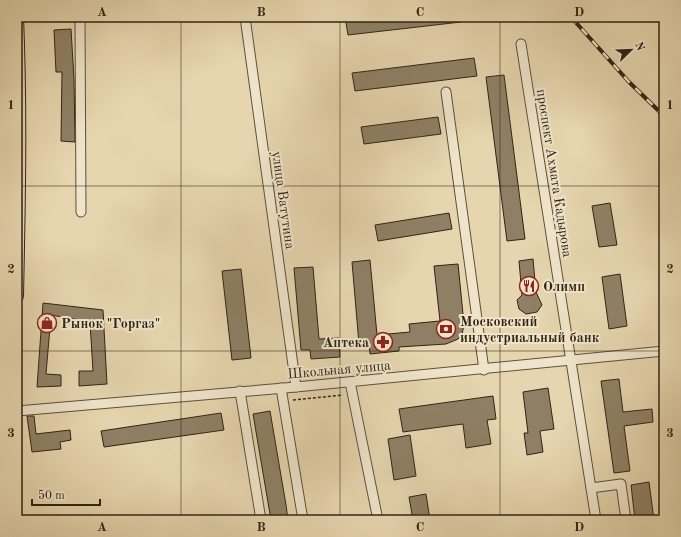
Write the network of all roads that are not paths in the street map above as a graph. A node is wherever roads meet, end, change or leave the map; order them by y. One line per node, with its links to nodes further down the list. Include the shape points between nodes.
1 (18, 17): 7 (main road, via 20,124)
2 (80, 17): 6 (street)
3 (245, 17): 12 (street, улица Ватутина)
4 (521, 44): 9 (street, проспект Ахмата Кадырова)
5 (446, 92): 10 (street)
6 (81, 212)
7 (17, 296)
8 (664, 352): 9 (street, Школьная улица)
9 (570, 360): 10 (street, Школьная улица); 16 (street, проспект Ахмата Кадырова)
10 (484, 370): 11 (street, Школьная улица)
11 (350, 382): 12 (street, Школьная улица); 19 (street)
12 (296, 387): 13 (street, Школьная улица)
13 (281, 388): 14 (street, Школьная улица); 18 (street)
14 (240, 392): 15 (street, Школьная улица); 17 (street)
15 (17, 410)
16 (591, 488): 20 (street, проспект Ахмата Кадырова); 21 (street, via 621,484)
17 (261, 520)
18 (303, 520)
19 (378, 520)
20 (596, 520)
21 (626, 520)

